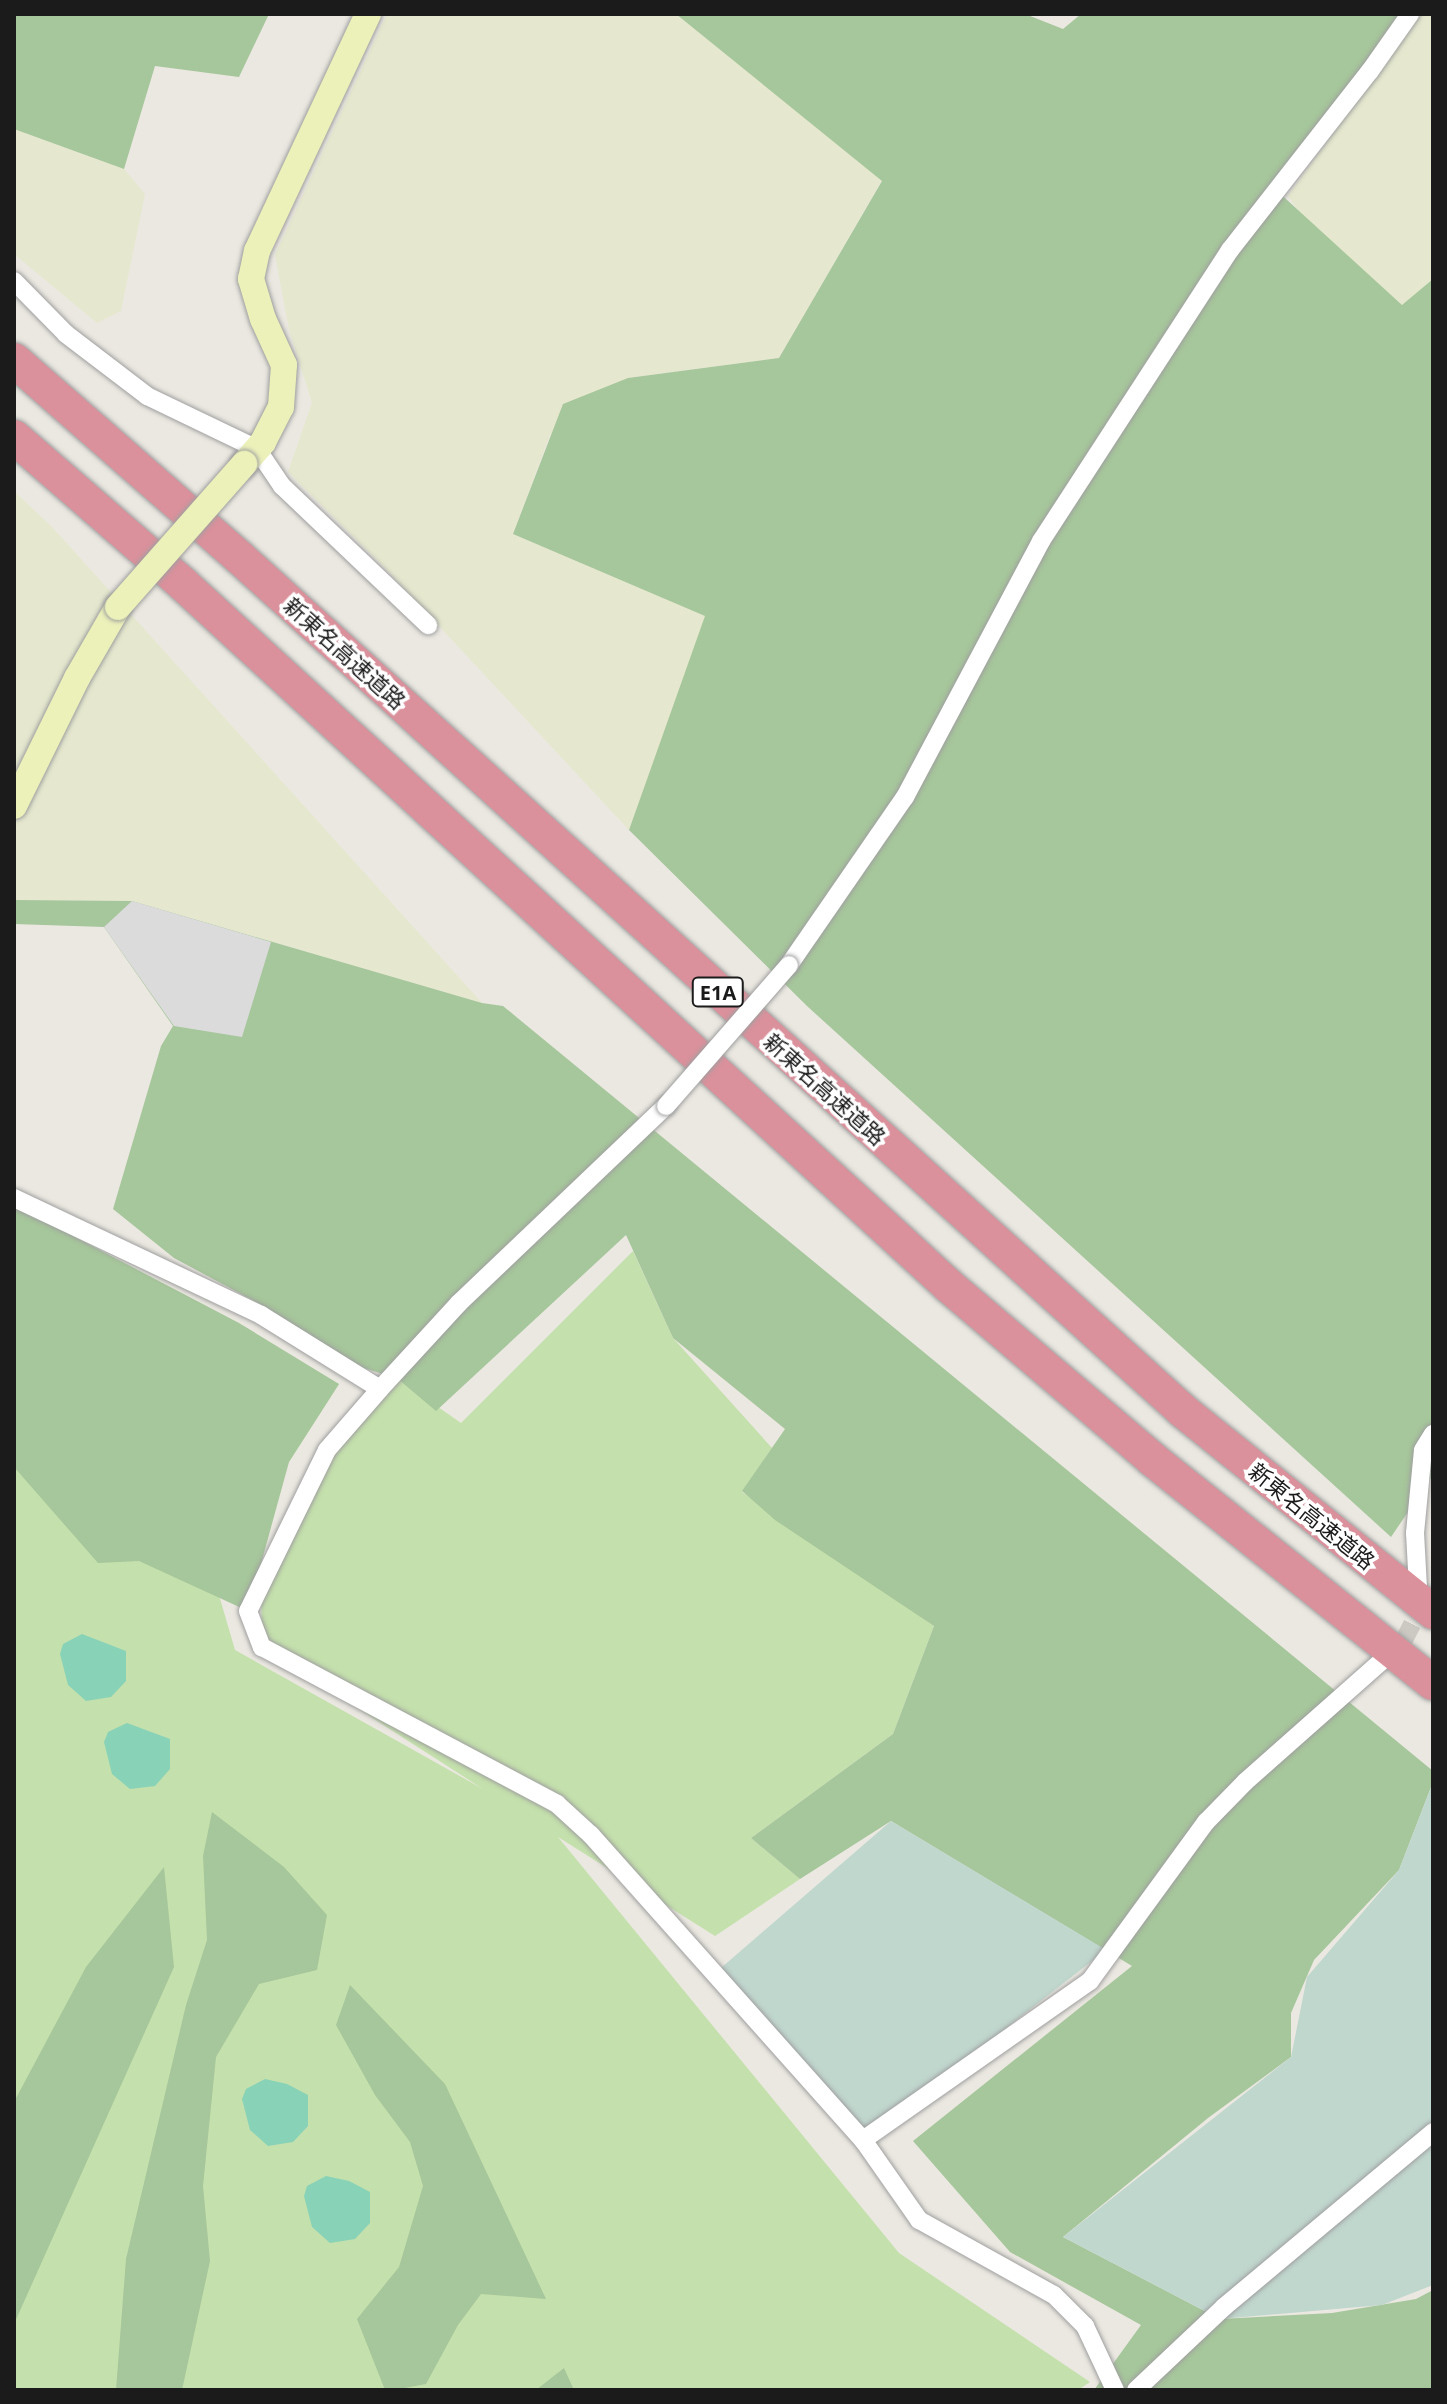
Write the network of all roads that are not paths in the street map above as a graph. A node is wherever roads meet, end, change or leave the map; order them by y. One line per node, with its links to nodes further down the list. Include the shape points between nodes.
1 (368, 14): 6 (street, via 257,251 251,279 284,365 281,407)
2 (1410, 14): 10 (street, bridge, via 1230,250 1041,541 905,797 789,965 666,1106 459,1303)
3 (14, 281): 6 (street, via 66,334 147,396)
4 (14, 360): 12 (highway, 新東名高速道路 / E1A, via 251,567 1183,1411)
5 (14, 437): 14 (highway, E1A, via 184,585 949,1286 1152,1459)
6 (250, 456): 7 (street); 8 (street, bridge, via 118,607)
7 (428, 625)
8 (14, 806)
9 (14, 1198): 10 (street, via 261,1315)
10 (380, 1389): 16 (street, via 327,1450 248,1611 262,1647 557,1804 591,1835)
11 (1433, 1434): 12 (street, via 1423,1450 1415,1533)
12 (1425, 1600)
13 (1383, 1660): 16 (street, via 1206,1822 1090,1981)
14 (1433, 1683)
15 (1433, 2132): 18 (street, via 1224,2307)
16 (863, 2140): 17 (street, via 919,2220 1054,2295 1085,2326)
17 (1115, 2390)
18 (1136, 2390)

